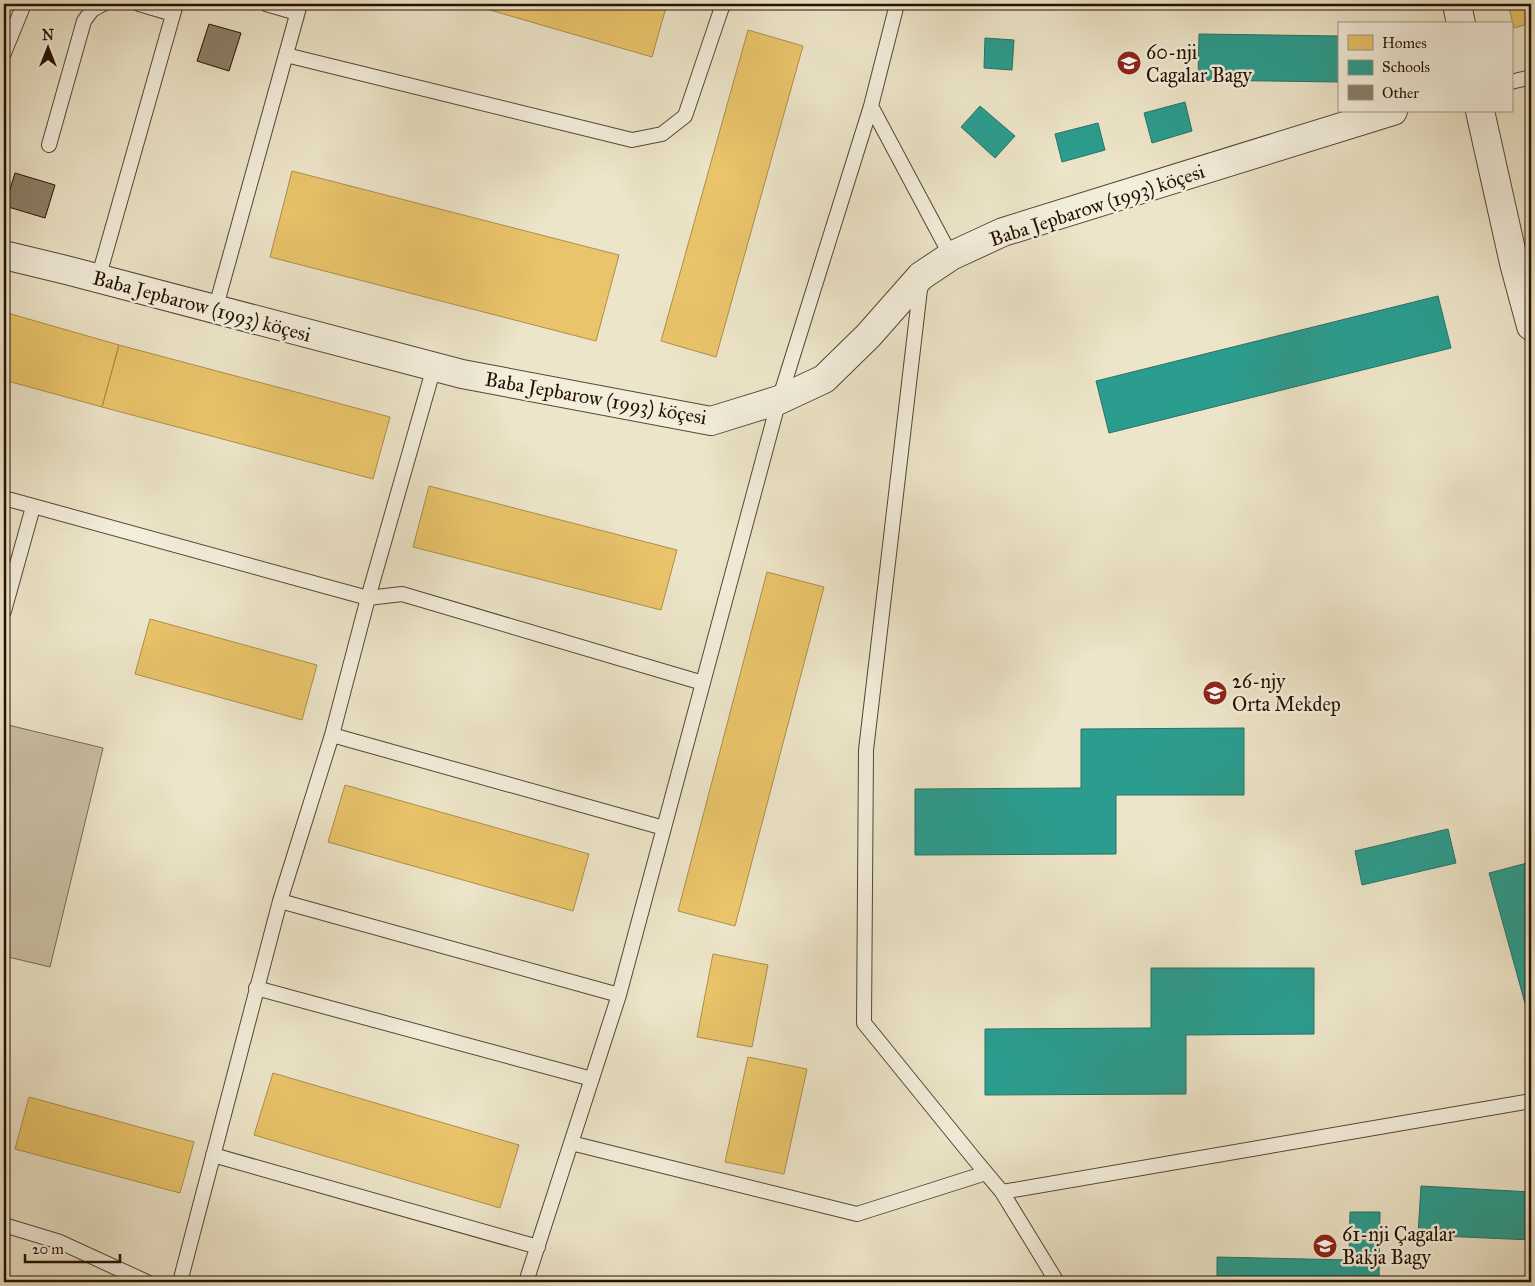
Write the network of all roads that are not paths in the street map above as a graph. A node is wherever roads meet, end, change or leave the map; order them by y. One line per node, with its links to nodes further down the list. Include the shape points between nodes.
1 (24, 4): 11 (lane)
2 (102, 4): 18 (lane, via 92,10 84,21)
3 (139, 4): 9 (lane)
4 (266, 4): 8 (lane)
5 (723, 4): 12 (lane, via 685,116 662,134 632,140)
6 (897, 4): 15 (lane)
7 (1457, 4): 10 (street)
8 (299, 8): 12 (lane)
9 (175, 9): 23 (lane)
10 (1461, 22)
11 (4, 54)
12 (286, 55): 24 (lane)
13 (1531, 77): 14 (lane)
14 (1512, 82)
15 (871, 106): 20 (lane); 27 (lane)
16 (1390, 112): 20 (street, Baba Jepbarow (1993) köçesi, via 1003,232)
17 (1480, 112): 21 (street)
18 (49, 145)
19 (4, 255): 23 (street, Baba Jepbarow (1993) köçesi)
20 (952, 256): 22 (street, Baba Jepbarow (1993) köçesi)
21 (1522, 261): 25 (street)
22 (921, 276): 27 (street, Baba Jepbarow (1993) köçesi, via 868,336 824,379); 42 (lane, via 866,750 864,1023)
23 (98, 279): 24 (street, Baba Jepbarow (1993) köçesi)
24 (215, 310): 26 (street, Baba Jepbarow (1993) köçesi)
25 (1531, 326)
26 (434, 367): 27 (street, Baba Jepbarow (1993) köçesi, via 711,422); 30 (lane)
27 (779, 400): 32 (lane)
28 (4, 498): 29 (lane)
29 (33, 507): 30 (lane); 31 (lane)
30 (368, 598): 32 (lane, via 402,594); 33 (lane)
31 (4, 611)
32 (703, 683): 34 (lane)
33 (332, 735): 34 (lane); 35 (lane)
34 (664, 828): 37 (lane)
35 (280, 901): 36 (lane); 37 (lane)
36 (256, 988): 38 (lane); 41 (lane)
37 (619, 995): 38 (lane)
38 (592, 1079): 40 (lane)
39 (1531, 1101): 43 (lane)
40 (571, 1143): 42 (lane, via 857,1214); 45 (lane)
41 (213, 1155): 45 (lane); 47 (lane)
42 (986, 1173): 43 (lane)
43 (1002, 1192): 49 (lane)
44 (4, 1225): 46 (lane, via 60,1242)
45 (538, 1247): 48 (lane)
46 (147, 1282)
47 (180, 1282)
48 (526, 1282)
49 (1057, 1282)

